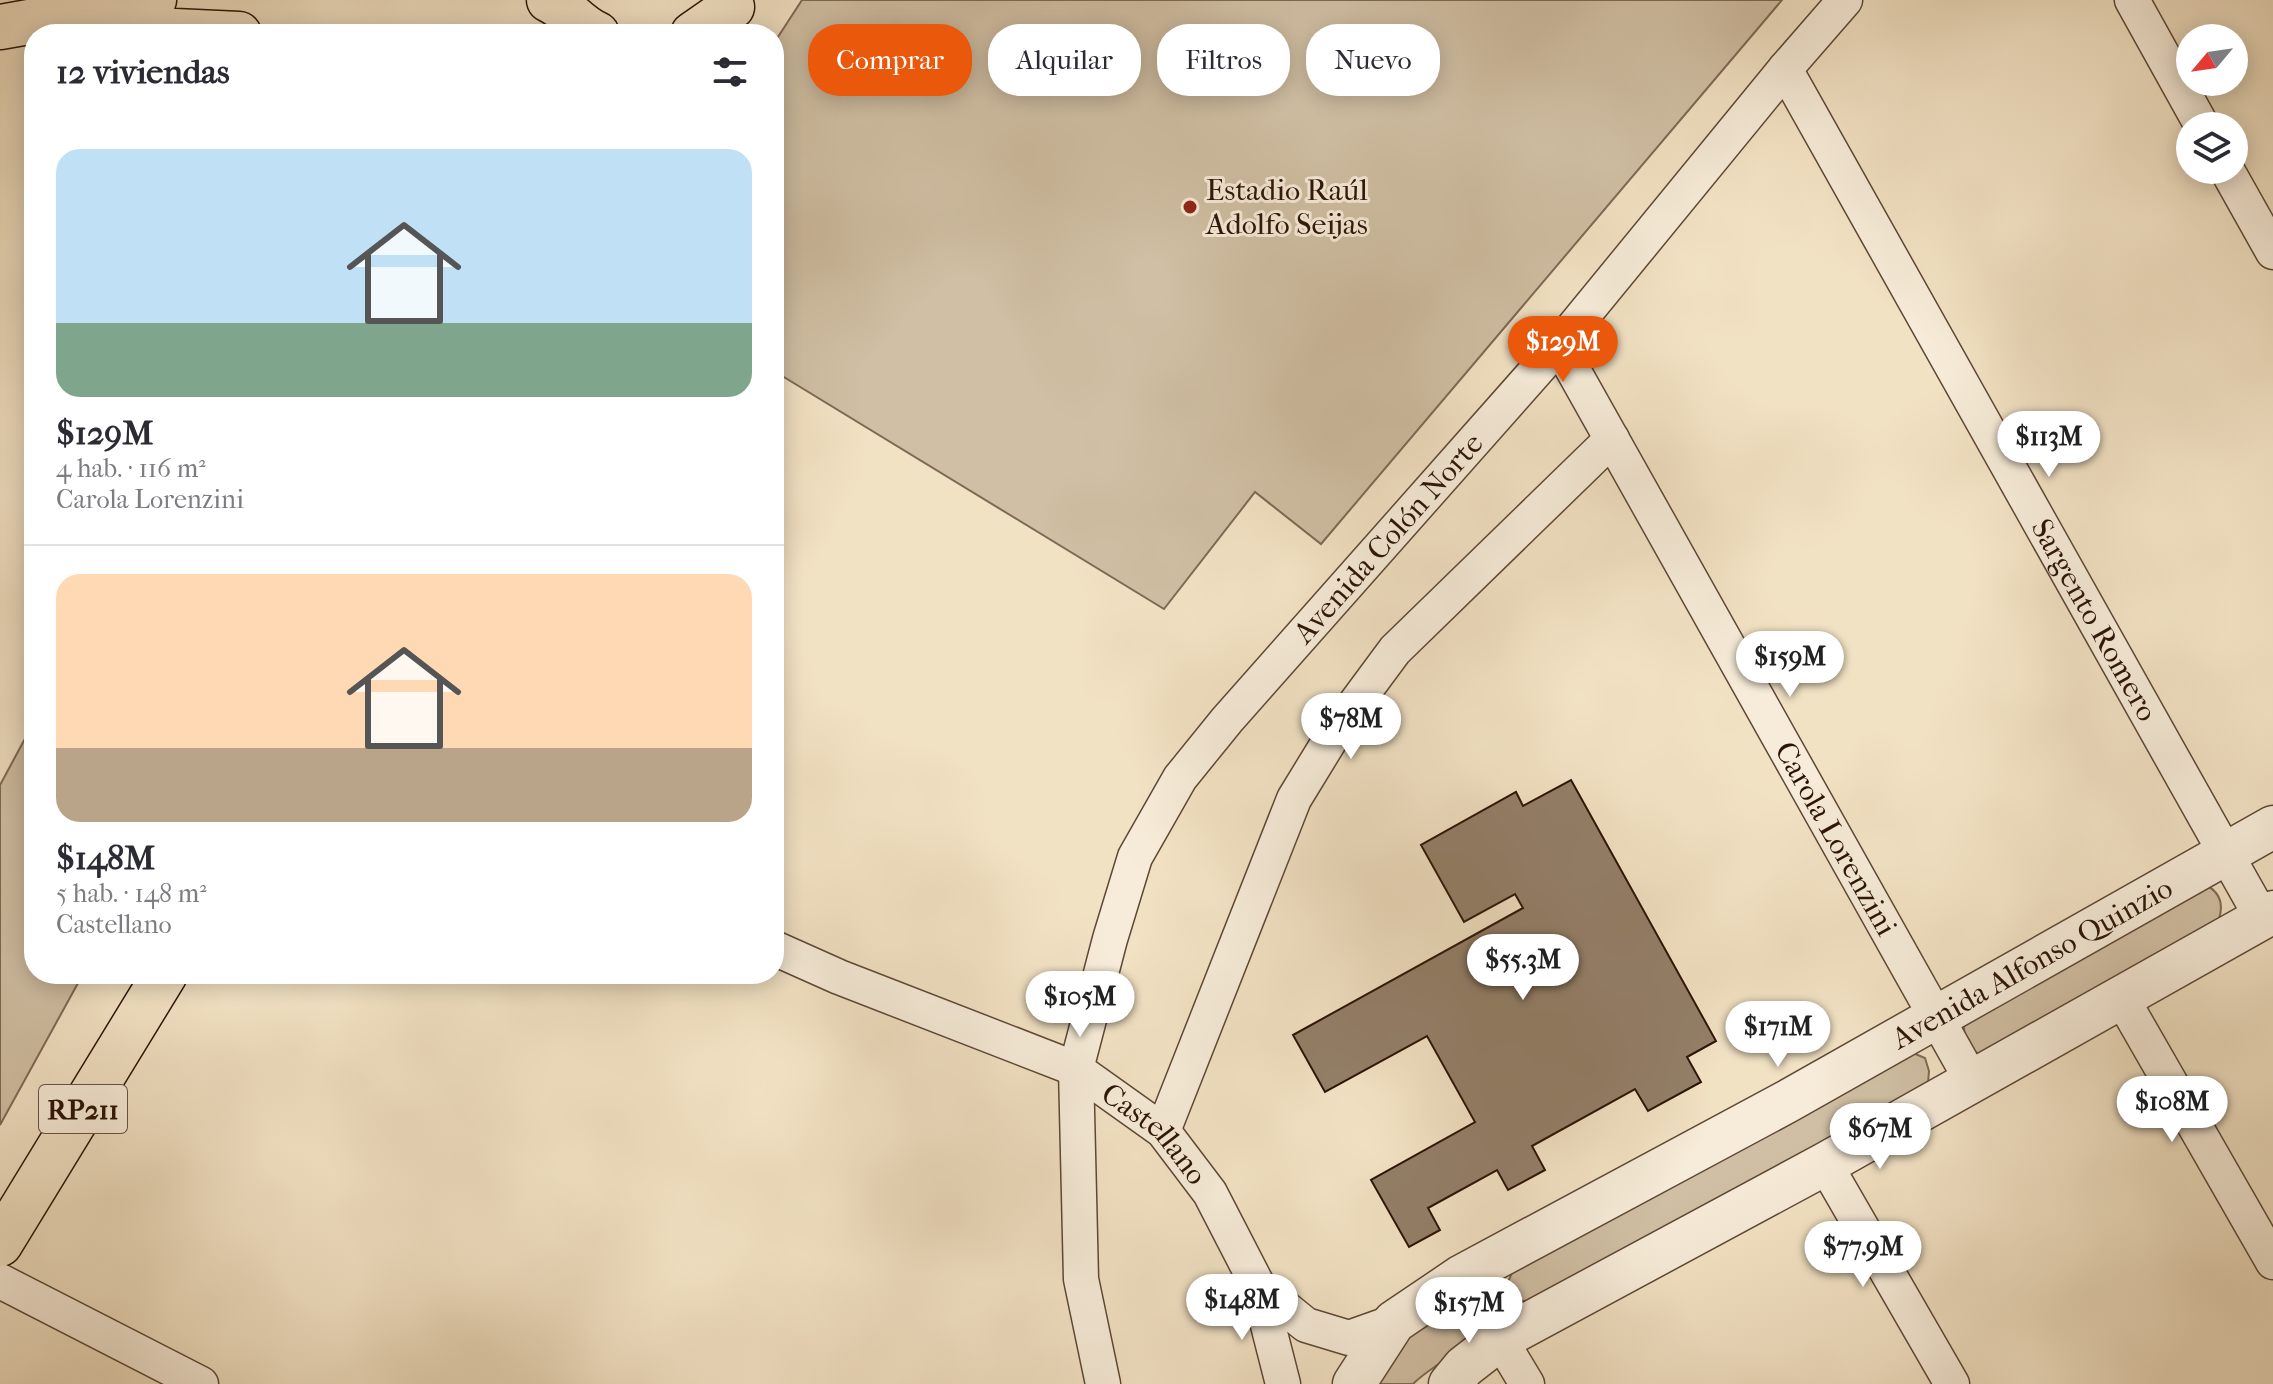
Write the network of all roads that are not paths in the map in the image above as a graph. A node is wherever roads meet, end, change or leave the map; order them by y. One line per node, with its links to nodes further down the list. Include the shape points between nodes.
1 (154, 0): 8 (main road)
2 (216, 0): 6 (main road)
3 (1845, 0): 11 (street, Avenida Colón Norte)
4 (2132, 0): 12 (street)
5 (728, 14): 7 (main road)
6 (154, 24)
7 (710, 24)
8 (0, 27)
9 (24, 51): 10 (main road)
10 (0, 55)
11 (1785, 69): 15 (street, Avenida Colón Norte); 18 (street, Sargento Romero)
12 (2194, 112)
13 (2235, 184): 14 (street)
14 (2273, 252)
15 (1559, 345): 16 (street, Carola Lorenzini); 24 (street, Avenida Colón Norte, via 1180,778 1135,857)
16 (1612, 439): 23 (street, Carola Lorenzini); 26 (street, via 1395,650 1338,727 1294,799)
17 (2273, 827): 18 (street, Avenida Alfonso Quinzio)
18 (2226, 854): 19 (street, Sargento Romero); 23 (street, Avenida Alfonso Quinzio)
19 (2268, 915): 22 (street)
20 (784, 952): 24 (street, Castellano)
21 (159, 984): 28 (main road, RP211)
22 (2121, 997): 25 (street); 29 (street)
23 (1935, 1018): 25 (street, Carola Lorenzini); 30 (street, Avenida Alfonso Quinzio)
24 (1076, 1069): 26 (street, Castellano); 36 (street, Avenida Colón Norte, via 1081,1279)
25 (1972, 1081): 27 (street)
26 (1163, 1131): 32 (street, Castellano, via 1210,1193)
27 (1825, 1164): 34 (street); 41 (street)
28 (0, 1244)
29 (2273, 1262)
30 (1462, 1276): 33 (street, Avenida Alfonso Quinzio); 34 (street)
31 (0, 1281): 35 (street)
32 (1258, 1286): 33 (street, Castellano, via 1306,1325 1349,1338); 37 (street, Castellano)
33 (1394, 1322): 38 (street, Avenida Alfonso Quinzio)
34 (1500, 1339): 39 (street); 40 (street)
35 (201, 1384)
36 (1103, 1384)
37 (1283, 1384)
38 (1354, 1384)
39 (1450, 1384)
40 (1527, 1384)
41 (1952, 1384)

